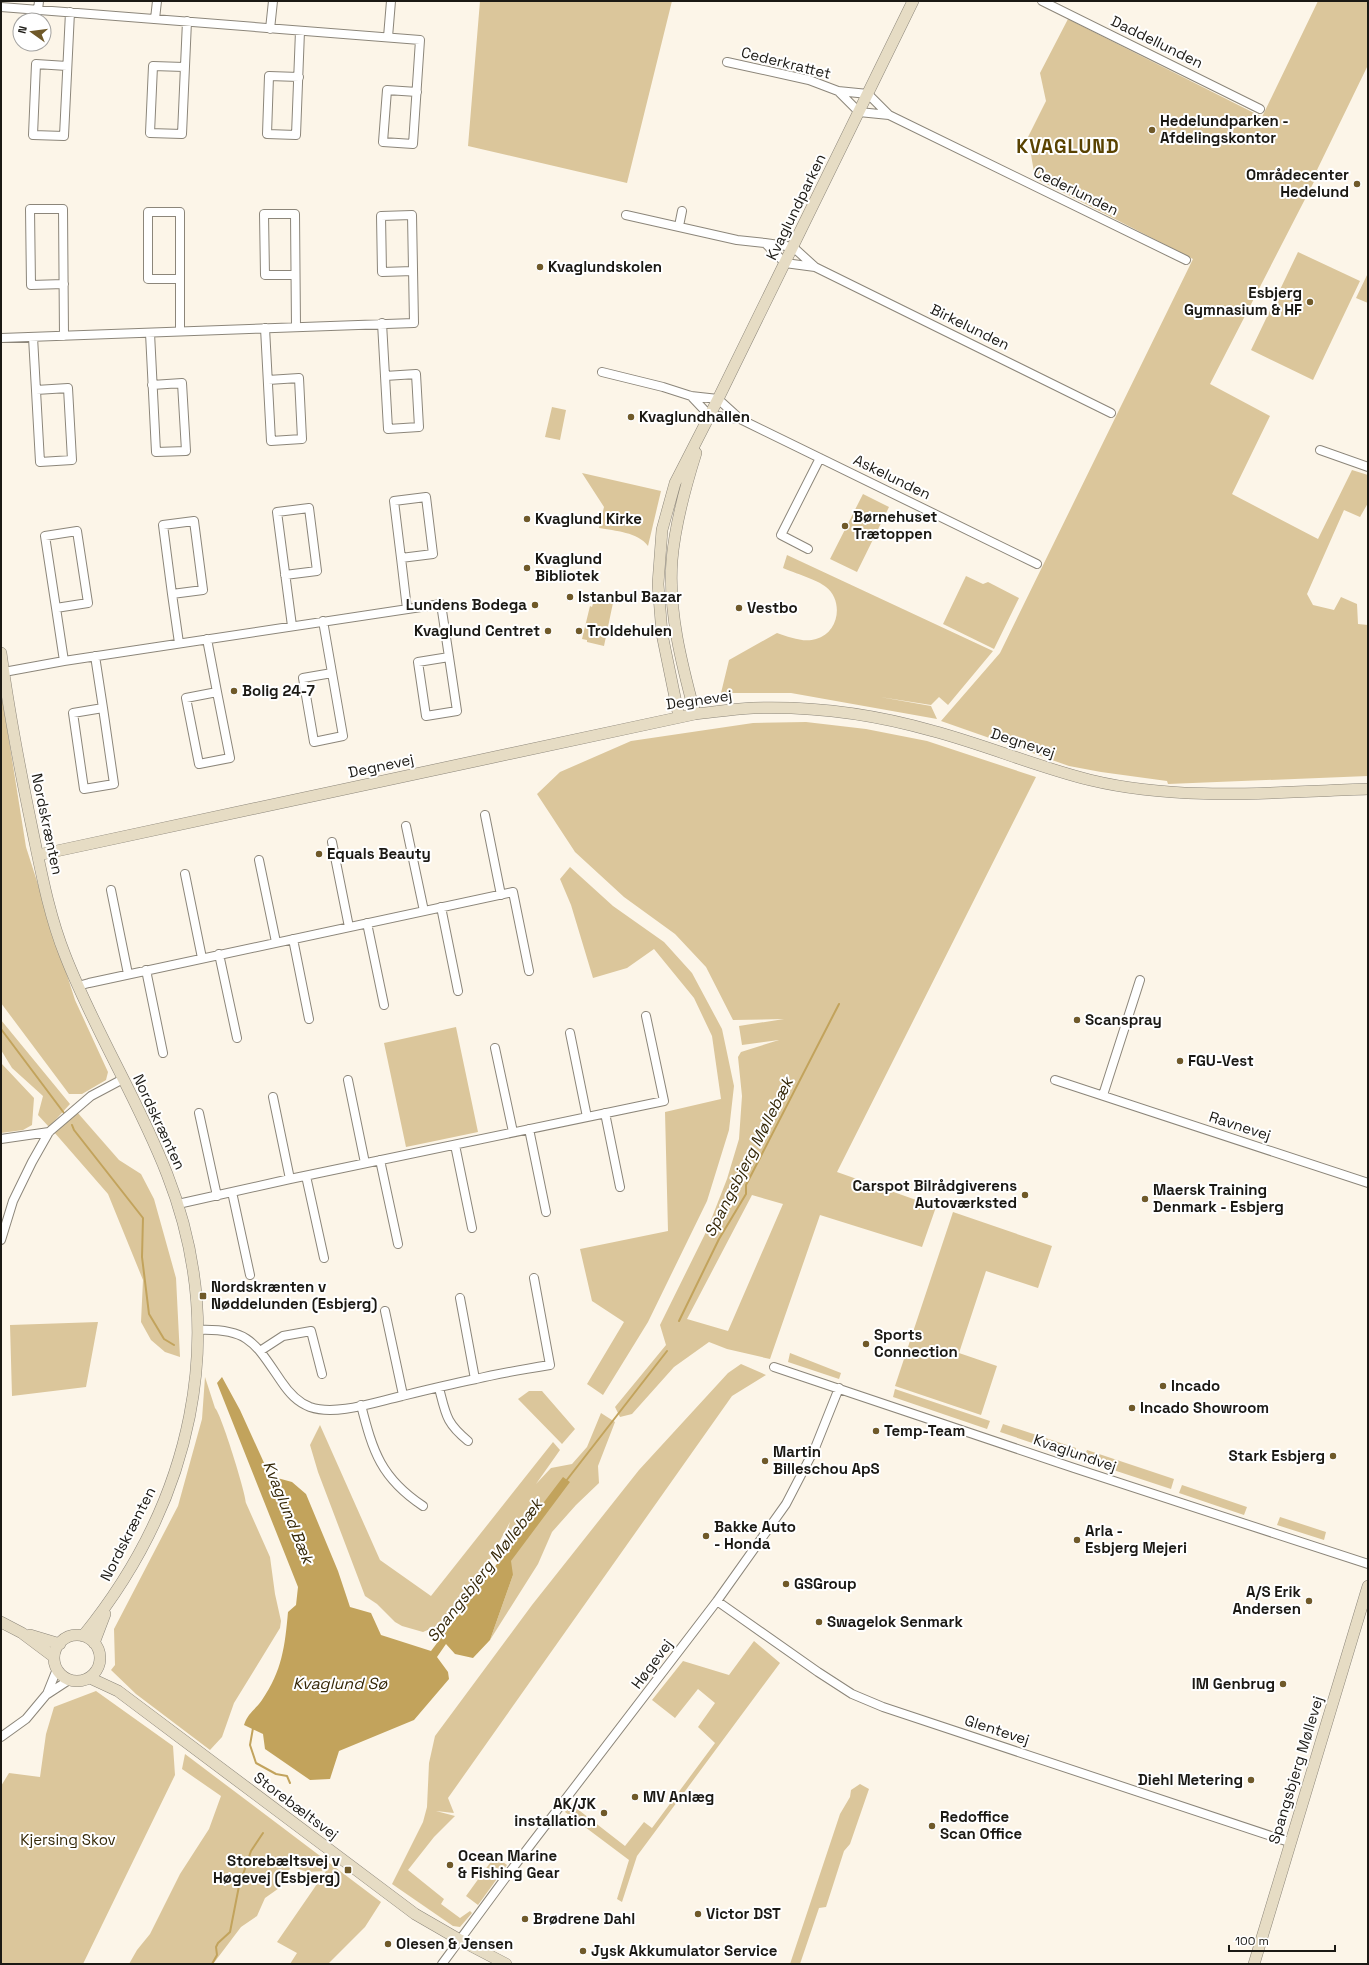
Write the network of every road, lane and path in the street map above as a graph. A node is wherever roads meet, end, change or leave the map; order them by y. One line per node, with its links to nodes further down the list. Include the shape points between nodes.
1 (39, 1): 8 (street)
2 (157, 1): 10 (street)
3 (273, 1): 12 (street)
4 (391, 1): 14 (street)
5 (913, 1): 21 (street, Kvaglundparken)
6 (1042, 1): 22 (street, Daddellunden)
7 (1, 7): 8 (street)
8 (38, 10): 9 (street)
9 (70, 12): 10 (street); 16 (street)
10 (155, 19): 11 (street)
11 (187, 21): 12 (street); 17 (street)
12 (270, 29): 13 (street)
13 (300, 31): 14 (street); 18 (street)
14 (388, 37): 20 (street, via 420,40)
15 (727, 62): 19 (street, Cederkrattet, via 809,80)
16 (67, 66): 16 (street, via 64,136 33,135 36,64)
17 (184, 68): 17 (street, via 182,134 150,133 153,66)
18 (299, 77): 18 (street, via 296,135 267,134 269,76)
19 (838, 91): 21 (street, Cederkrattet); 23 (street, Cederkrattet)
20 (417, 92): 20 (street, via 413,144 383,142 387,90)
21 (868, 94): 23 (street, Kvaglundparken); 24 (street, Cederlunden)
22 (1260, 109)
23 (859, 112): 24 (street, Cederlunden); 29 (street, Kvaglundparken)
24 (890, 115): 30 (street, Cederlunden)
25 (682, 212): 27 (street)
26 (626, 215): 27 (street)
27 (679, 226): 28 (street, via 737,240)
28 (765, 243): 29 (street); 31 (street)
29 (793, 247): 31 (street, Kvaglundparken); 32 (street, Birkelunden)
30 (1186, 260)
31 (785, 263): 32 (street, Birkelunden); 51 (street, Kvaglundparken)
32 (815, 267): 52 (street, Birkelunden)
33 (413, 271): 33 (street, via 412,215 381,216 382,272); 37 (street, via 414,323)
34 (295, 275): 34 (street, via 295,214 264,214 265,275); 38 (street)
35 (180, 279): 35 (street, via 180,212 148,212 148,279); 40 (street)
36 (64, 284): 36 (street, via 63,209 30,209 31,285); 42 (street)
37 (382, 323): 38 (street); 46 (street)
38 (296, 327): 39 (street)
39 (265, 328): 40 (street); 47 (street)
40 (180, 331): 41 (street)
41 (150, 333): 42 (street); 48 (street)
42 (64, 336): 43 (street)
43 (33, 337): 44 (street); 49 (street)
44 (1, 338)
45 (602, 372): 50 (street, via 662,386)
46 (385, 376): 46 (street, via 388,429 419,427 416,374)
47 (268, 380): 47 (street, via 271,441 302,439 299,378)
48 (152, 385): 48 (street, via 156,452 186,451 182,383)
49 (36, 390): 49 (street, via 40,462 72,460 68,388)
50 (691, 396): 51 (street); 53 (street)
51 (718, 399): 53 (street, Kvaglundparken); 54 (street, Askelunden)
52 (1112, 413)
53 (709, 415): 54 (street, Askelunden); 55 (street, Kvaglundparken)
54 (740, 419): 57 (street, Askelunden)
55 (704, 426): 78 (street, Kvaglundparken, via 682,500 672,561 674,614); 79 (street, Kvaglundparken, via 675,483 662,530 658,571 662,634)
56 (1320, 450): 58 (street)
57 (820, 458): 59 (street, via 781,535); 61 (street, Askelunden)
58 (1368, 467)
59 (808, 549)
60 (401, 558): 60 (street, via 394,501 426,497 433,554); 65 (street)
61 (1037, 564)
62 (285, 575): 62 (street, via 317,571 309,508 278,512); 67 (street)
63 (172, 594): 63 (street, via 163,525 194,521 203,590); 69 (street)
64 (56, 608): 64 (street, via 46,536 77,531 88,604); 73 (street)
65 (407, 609): 66 (street); 72 (street, via 441,604)
66 (323, 621): 67 (street); 75 (street)
67 (292, 626): 68 (street)
68 (207, 639): 69 (street); 76 (street)
69 (178, 643): 71 (street)
70 (1, 653): 74 (street, Nordskrænten)
71 (95, 656): 73 (street); 77 (street)
72 (448, 657): 72 (street, via 418,662 426,716 456,711)
73 (64, 661): 74 (street)
74 (4, 672): 84 (street, Nordskrænten, via 16,750)
75 (332, 673): 75 (street, via 303,678 314,742 343,736)
76 (217, 692): 76 (street, via 230,758 199,764 186,698)
77 (103, 708): 77 (street, via 114,784 84,789 73,713)
78 (695, 714): 79 (street, Degnevej); 80 (street, Degnevej, via 751,708 795,708 867,716 933,731 1091,780 1138,789 1219,794)
79 (679, 717): 84 (street, Degnevej)
80 (1368, 789)
81 (485, 815): 88 (street)
82 (406, 826): 90 (street)
83 (332, 842): 92 (street)
84 (38, 855): 101 (street, Nordskrænten, via 54,923)
85 (259, 860): 94 (street)
86 (185, 874): 96 (street)
87 (111, 890): 99 (street)
88 (501, 895): 89 (street); 98 (street, via 513,892)
89 (441, 907): 90 (street); 102 (street)
90 (424, 911): 91 (street)
91 (367, 923): 92 (street); 103 (street)
92 (350, 927): 93 (street)
93 (292, 939): 94 (street); 105 (street)
94 (276, 942): 95 (street)
95 (219, 954): 96 (street); 107 (street)
96 (202, 958): 97 (street)
97 (146, 970): 99 (street); 109 (street)
98 (529, 971)
99 (128, 974): 101 (street)
100 (1140, 980): 113 (street)
101 (78, 986): 110 (street, Nordskrænten)
102 (458, 991)
103 (384, 1005)
104 (646, 1016): 116 (street, via 664,1101)
105 (309, 1019)
106 (570, 1033): 117 (street)
107 (237, 1038)
108 (495, 1048): 120 (street)
109 (163, 1053)
110 (123, 1079): 119 (street, via 91,1096); 131 (street, Nordskrænten, via 159,1154)
111 (348, 1080): 124 (street)
112 (1055, 1080): 113 (street, Ravnevej)
113 (1103, 1095): 127 (street, Ravnevej)
114 (273, 1097): 126 (street)
115 (199, 1113): 130 (street)
116 (605, 1113): 117 (street); 128 (street)
117 (587, 1117): 118 (street)
118 (529, 1129): 120 (street); 132 (street)
119 (49, 1132): 121 (street); 134 (street, via 14,1201)
120 (513, 1132): 122 (street)
121 (1, 1139)
122 (455, 1144): 123 (street); 133 (street)
123 (380, 1160): 124 (street); 135 (street)
124 (365, 1163): 125 (street)
125 (306, 1176): 126 (street); 136 (street)
126 (290, 1179): 129 (street)
127 (1368, 1182)
128 (620, 1187)
129 (232, 1192): 130 (street); 137 (street)
130 (217, 1196): 131 (street)
131 (178, 1204): 141 (street, Nordskrænten, via 195,1283)
132 (546, 1212)
133 (472, 1228)
134 (1, 1240)
135 (398, 1244)
136 (324, 1258)
137 (250, 1275)
138 (534, 1278): 145 (street, via 550,1365)
139 (460, 1298): 145 (street)
140 (385, 1311): 148 (street)
141 (198, 1330): 142 (street, via 232,1331 250,1340); 155 (street, Nordskrænten, via 193,1402 174,1476 157,1518)
142 (260, 1351): 144 (street, via 283,1336 312,1331); 149 (street, via 288,1392 298,1401 325,1410)
143 (774, 1367): 147 (street, Kvaglundvej)
144 (322, 1374)
145 (475, 1379): 146 (street)
146 (439, 1388): 148 (street); 150 (street, via 446,1418)
147 (839, 1388): 152 (street, Kvaglundvej); 154 (street, Høgevej, via 815,1448 786,1504)
148 (403, 1395): 149 (street)
149 (361, 1406): 151 (street, via 376,1456 404,1494)
150 (468, 1441)
151 (423, 1506)
152 (1368, 1564)
153 (1368, 1586): 169 (street, Spangsbjerg Møllevej)
154 (717, 1601): 169 (street, Glentevej, via 852,1694 889,1709); 170 (street, Høgevej)
155 (109, 1602): 158 (street, Nordskrænten); 159 (street, Nordskrænten)
156 (1, 1622): 157 (street)
157 (22, 1633): 160 (street); 161 (street)
158 (83, 1636): 159 (street); 160 (street, via 70,1636)
159 (94, 1643): 162 (street, via 100,1654)
160 (60, 1644): 161 (street)
161 (54, 1657): 163 (street)
162 (98, 1667): 164 (street); 166 (street, Storebæltsvej)
163 (57, 1669): 165 (street); 167 (street)
164 (90, 1678): 165 (street); 166 (street, Storebæltsvej)
165 (69, 1680): 167 (street)
166 (118, 1691): 170 (street, Storebæltsvej, via 416,1914)
167 (46, 1695): 168 (street, via 26,1719)
168 (1, 1737)
169 (1289, 1842): 173 (street, Spangsbjerg Møllevej)
170 (460, 1940): 171 (street, Høgevej); 172 (street, Storebæltsvej)
171 (442, 1964)
172 (506, 1964)
173 (1254, 1964)

